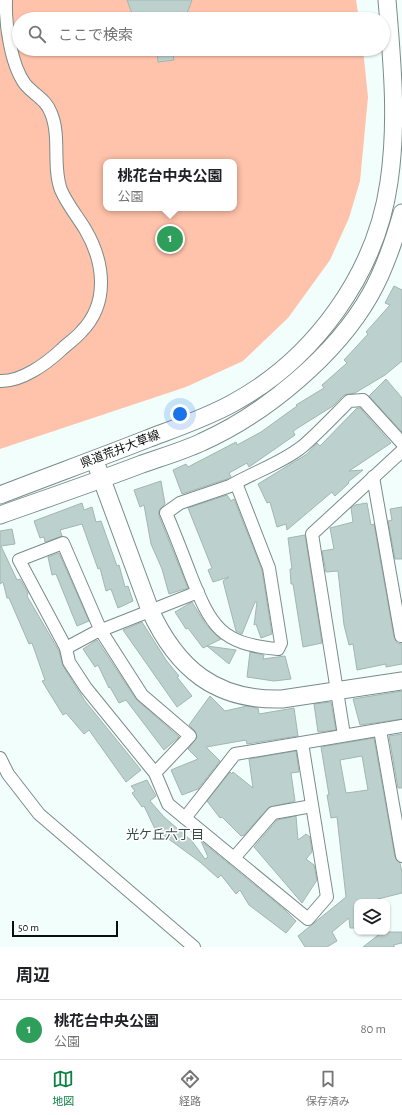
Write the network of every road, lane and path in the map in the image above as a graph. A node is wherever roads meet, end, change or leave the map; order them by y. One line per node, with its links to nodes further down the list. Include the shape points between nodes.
1 (6, 0): 4 (street, via 6,16)
2 (387, 0): 3 (main road, 県道荒井大草線)
3 (388, 12)
4 (12, 45)
5 (390, 45): 11 (main road, 県道荒井大草線, via 394,105 389,183 378,232 351,289 293,360 268,380 233,403 197,420)
6 (14, 56): 8 (street, via 17,70 26,85 43,99 51,112 55,125 57,173 61,191 86,231 99,259 102,277 95,312 82,332 37,370)
7 (402, 213): 13 (main road, 県道荒井大草線, via 384,266 370,295 350,324 305,373 241,421 202,442)
8 (0, 380)
9 (402, 443): 14 (street, via 363,400 349,401 302,446)
10 (402, 451): 12 (street)
11 (94, 460): 13 (main road); 15 (main road, 県道荒井大草線)
12 (373, 477): 20 (street); 23 (street, via 312,534)
13 (102, 479): 16 (main road, 県道荒井大草線); 18 (main road)
14 (236, 483): 17 (street, via 180,503 166,513); 17 (street, via 269,568 281,643 278,649 255,648 228,635 216,626 203,606)
15 (0, 495)
16 (0, 515)
17 (198, 592): 18 (street)
18 (150, 610): 19 (street); 23 (main road, via 160,633 186,665 208,682 224,690 264,700)
19 (100, 631): 21 (street); 21 (street, via 63,543 19,560); 29 (street, via 142,695 190,736)
20 (402, 636)
21 (66, 648): 29 (street, via 68,662 86,688)
22 (402, 681): 23 (main road)
23 (337, 691): 26 (street)
24 (402, 726): 25 (street)
25 (380, 730): 26 (street); 30 (street)
26 (344, 735): 27 (street)
27 (302, 743): 31 (street); 32 (street, via 235,754)
28 (0, 758): 35 (street, via 8,774 38,814)
29 (155, 773): 32 (street, via 168,804)
30 (397, 795): 33 (street)
31 (312, 806): 34 (street, via 270,814); 34 (street, via 327,897 308,919)
32 (184, 818): 34 (street)
33 (402, 856)
34 (234, 858)
35 (194, 947)

